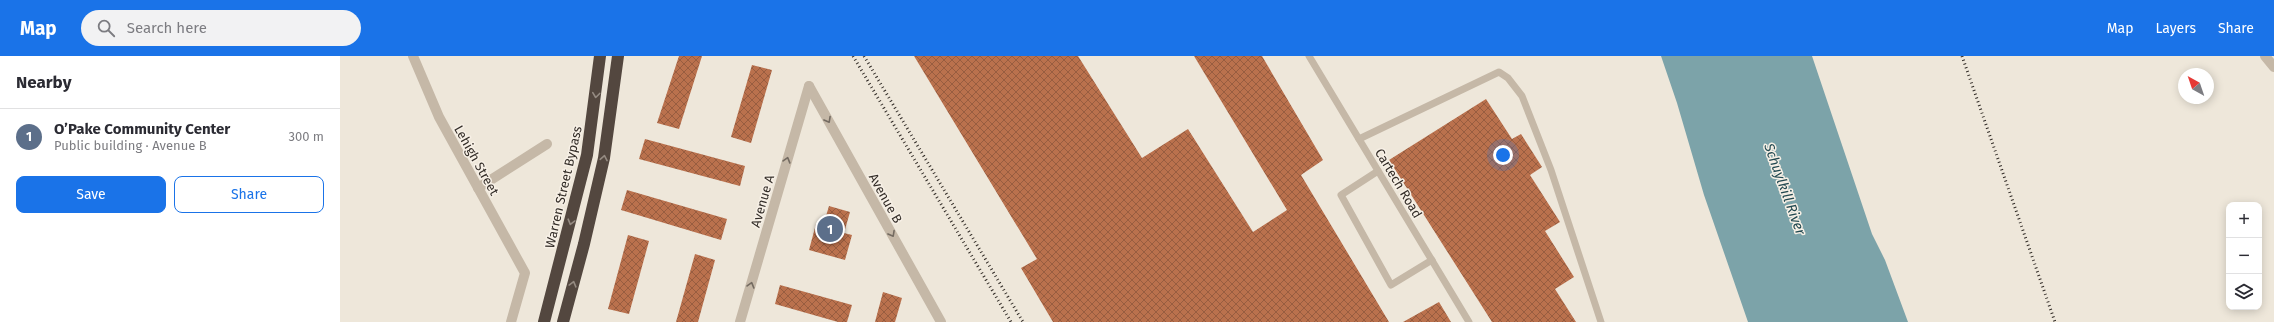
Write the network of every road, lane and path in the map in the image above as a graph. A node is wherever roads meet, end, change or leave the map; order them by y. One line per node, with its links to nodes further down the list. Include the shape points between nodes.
1 (413, 56): 11 (street, Lehigh Street, via 439,117)
2 (600, 56): 14 (highway, Warren Street Bypass, one-way to 14, via 587,155)
3 (618, 56): 15 (highway, one-way to 3, via 604,158)
4 (1309, 56): 8 (lane, Cartech Road)
5 (2265, 56): 6 (street)
6 (2274, 67)
7 (809, 86): 16 (street, Avenue A, one-way to 7); 17 (street, Avenue B, one-way to 17)
8 (1358, 138): 10 (lane, Cartech Road); 19 (lane, via 1499,72 1508,78 1522,96 1551,170)
9 (547, 144): 11 (street)
10 (1378, 171): 12 (lane, Cartech Road); 12 (lane, via 1341,195 1391,285)
11 (478, 188): 13 (street, Lehigh Street, via 525,273)
12 (1432, 260): 18 (lane, Cartech Road)
13 (511, 322)
14 (544, 322)
15 (563, 322)
16 (740, 322)
17 (941, 322)
18 (1469, 322)
19 (1601, 322)

